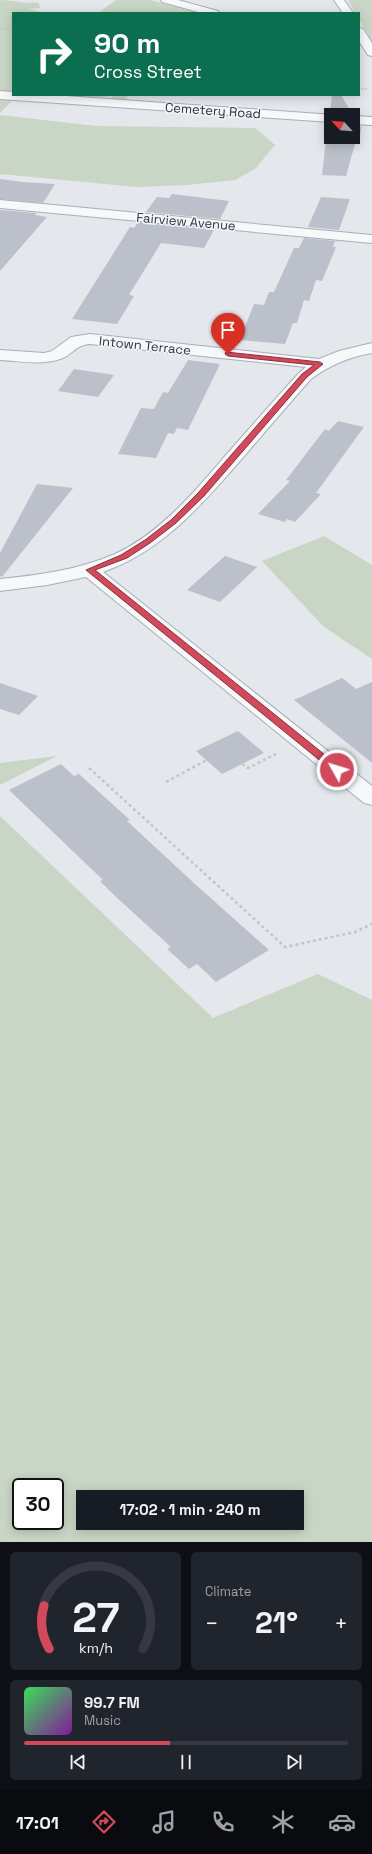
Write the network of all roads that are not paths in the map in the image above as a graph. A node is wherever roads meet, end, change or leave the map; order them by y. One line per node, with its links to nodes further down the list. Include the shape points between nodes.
1 (166, 0): 3 (street)
2 (339, 0): 4 (street)
3 (210, 12)
4 (347, 12)
5 (360, 33): 6 (street)
6 (366, 47)
7 (0, 95): 8 (street, Cemetery Road)
8 (12, 96)
9 (14, 96): 10 (street, Cemetery Road)
10 (324, 118)
11 (360, 120): 12 (street)
12 (372, 121)
13 (0, 204): 14 (street, Fairview Avenue)
14 (372, 239)
15 (372, 348): 17 (street, via 343,354)
16 (0, 355): 17 (street, Intown Terrace, via 45,358 58,354 77,340 90,338)
17 (320, 364): 18 (street, via 305,376 201,494 173,521 148,542 124,557)
18 (90, 570): 19 (street, via 55,578); 20 (street)
19 (0, 585)
20 (372, 798)

